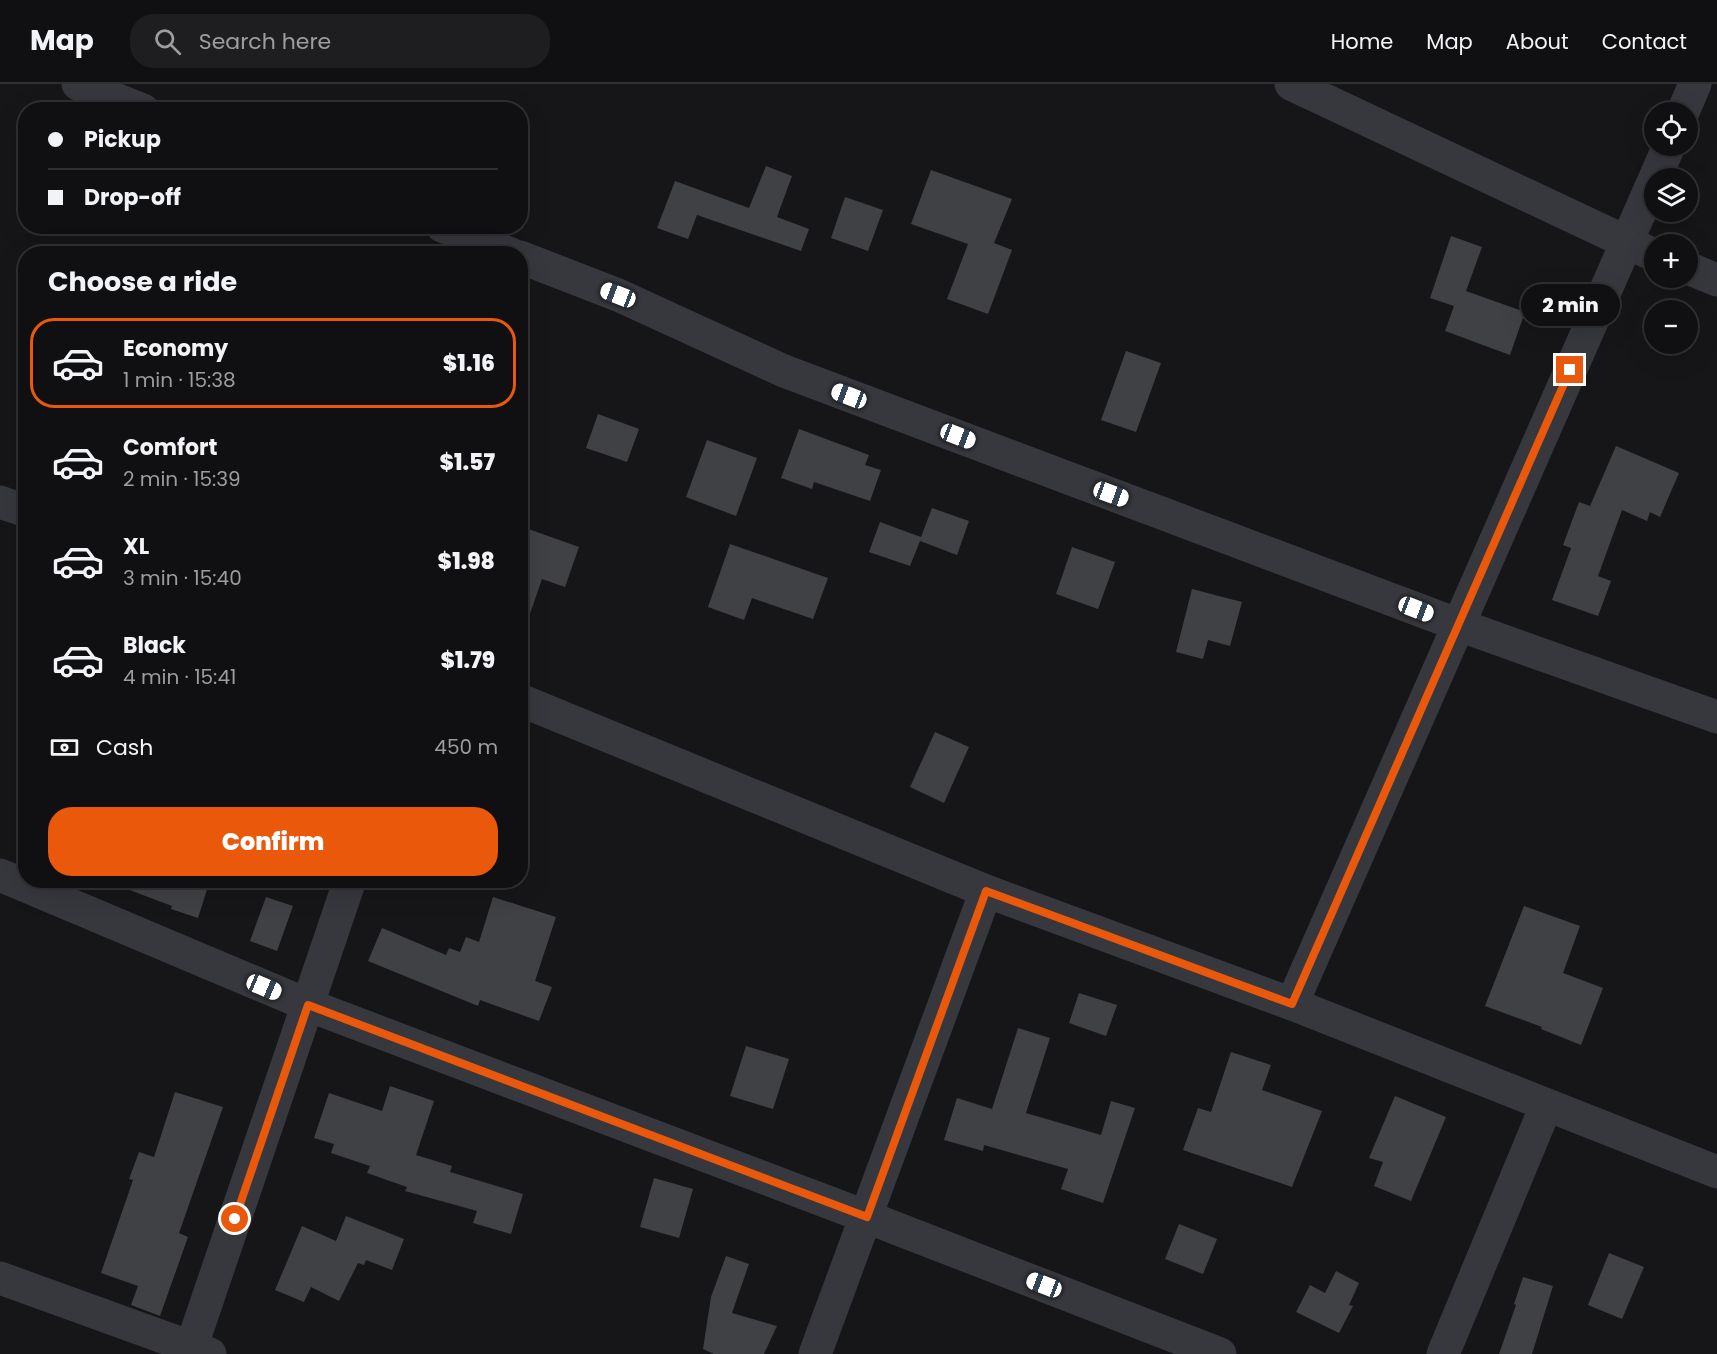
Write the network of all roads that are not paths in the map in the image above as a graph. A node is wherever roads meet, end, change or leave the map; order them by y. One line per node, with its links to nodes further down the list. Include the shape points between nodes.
1 (78, 84): 4 (street)
2 (1291, 84): 9 (street)
3 (1695, 84): 5 (street)
4 (123, 102)
5 (1687, 102)
6 (1666, 156): 9 (street)
7 (462, 234): 8 (street)
8 (491, 246)
9 (1640, 249): 15 (street)
10 (528, 260): 15 (street, via 618,295 784,371)
11 (1698, 272): 12 (street)
12 (1717, 280)
13 (0, 502): 14 (street)
14 (18, 508)
15 (1460, 625): 17 (street); 23 (street)
16 (528, 703): 22 (street)
17 (1717, 717)
18 (0, 875): 19 (street)
19 (18, 883)
20 (31, 888): 24 (street)
21 (347, 888): 24 (street)
22 (986, 891): 23 (street); 27 (street)
23 (1292, 1004): 25 (street)
24 (308, 1005): 27 (street); 29 (street)
25 (1546, 1106): 26 (street); 32 (street)
26 (1717, 1173)
27 (867, 1217): 30 (street); 31 (street)
28 (0, 1278): 29 (street)
29 (196, 1352)
30 (815, 1354)
31 (1220, 1354)
32 (1443, 1354)

